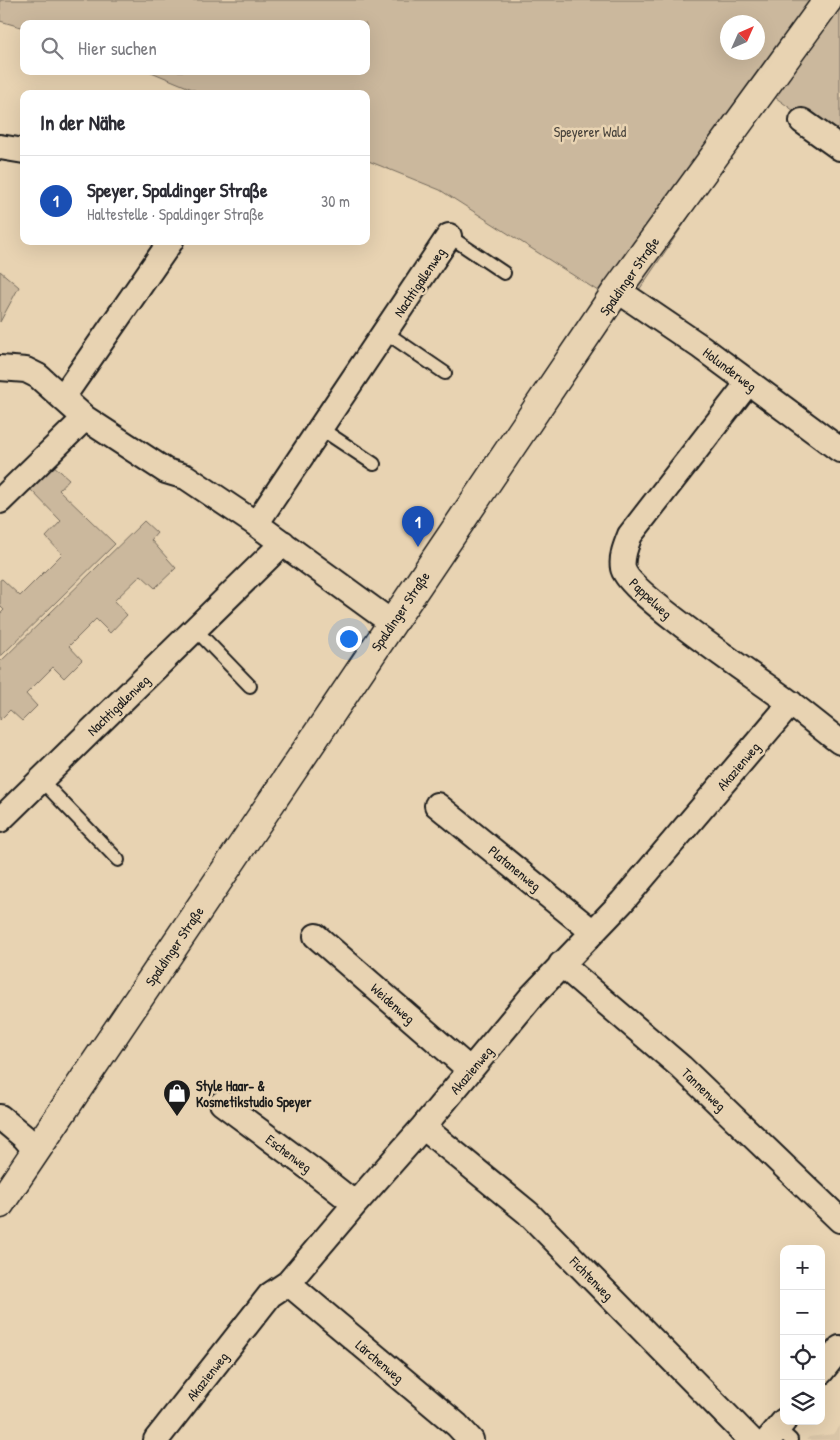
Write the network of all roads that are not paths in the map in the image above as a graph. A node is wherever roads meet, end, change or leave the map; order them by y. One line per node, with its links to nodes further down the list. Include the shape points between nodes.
1 (828, 0): 7 (street, Spaldinger Straße)
2 (802, 121): 3 (street)
3 (840, 148)
4 (449, 236): 6 (lane, Nachtigallenweg); 8 (street, Nachtigallenweg)
5 (168, 245): 12 (street)
6 (504, 273)
7 (618, 290): 11 (street, Holunderweg); 20 (street, Spaldinger Straße)
8 (385, 332): 10 (lane, Nachtigallenweg); 14 (street, Nachtigallenweg)
9 (0, 368): 12 (street, via 26,370)
10 (445, 373)
11 (748, 383): 15 (street, Holunderweg); 23 (street, Pappelweg, via 630,535 622,570 635,588 670,616)
12 (63, 397): 13 (street)
13 (85, 418): 17 (street); 18 (street)
14 (320, 428): 16 (lane); 18 (street, Nachtigallenweg)
15 (840, 450)
16 (374, 464)
17 (0, 500)
18 (256, 524): 19 (street)
19 (283, 543): 20 (street); 21 (street, Nachtigallenweg)
20 (392, 623): 36 (street, Spaldinger Straße)
21 (195, 630): 22 (lane); 25 (street, Nachtigallenweg)
22 (250, 686)
23 (791, 703): 24 (street, Pappelweg); 29 (street, Akazienweg)
24 (840, 742)
25 (41, 780): 27 (street, Nachtigallenweg); 28 (lane)
26 (437, 805): 29 (street, Platanenweg)
27 (0, 820)
28 (118, 860)
29 (594, 932): 31 (street, Akazienweg)
30 (316, 936): 32 (street, Weidenweg)
31 (561, 964): 32 (street, Akazienweg); 39 (street, Tannenweg, via 681,1067)
32 (470, 1070): 35 (street, Akazienweg)
33 (222, 1103): 38 (street, Eschenweg)
34 (0, 1117): 36 (street)
35 (423, 1127): 38 (street, Akazienweg); 45 (street, Fichtenweg, via 528,1213)
36 (36, 1150): 37 (street, Spaldinger Straße)
37 (0, 1204)
38 (355, 1204): 40 (street, Akazienweg)
39 (840, 1220)
40 (288, 1283): 43 (street, Akazienweg, via 270,1295); 44 (street, Lärchenweg)
41 (840, 1348): 42 (street)
42 (825, 1367)
43 (156, 1440)
44 (471, 1440)
45 (751, 1440)

